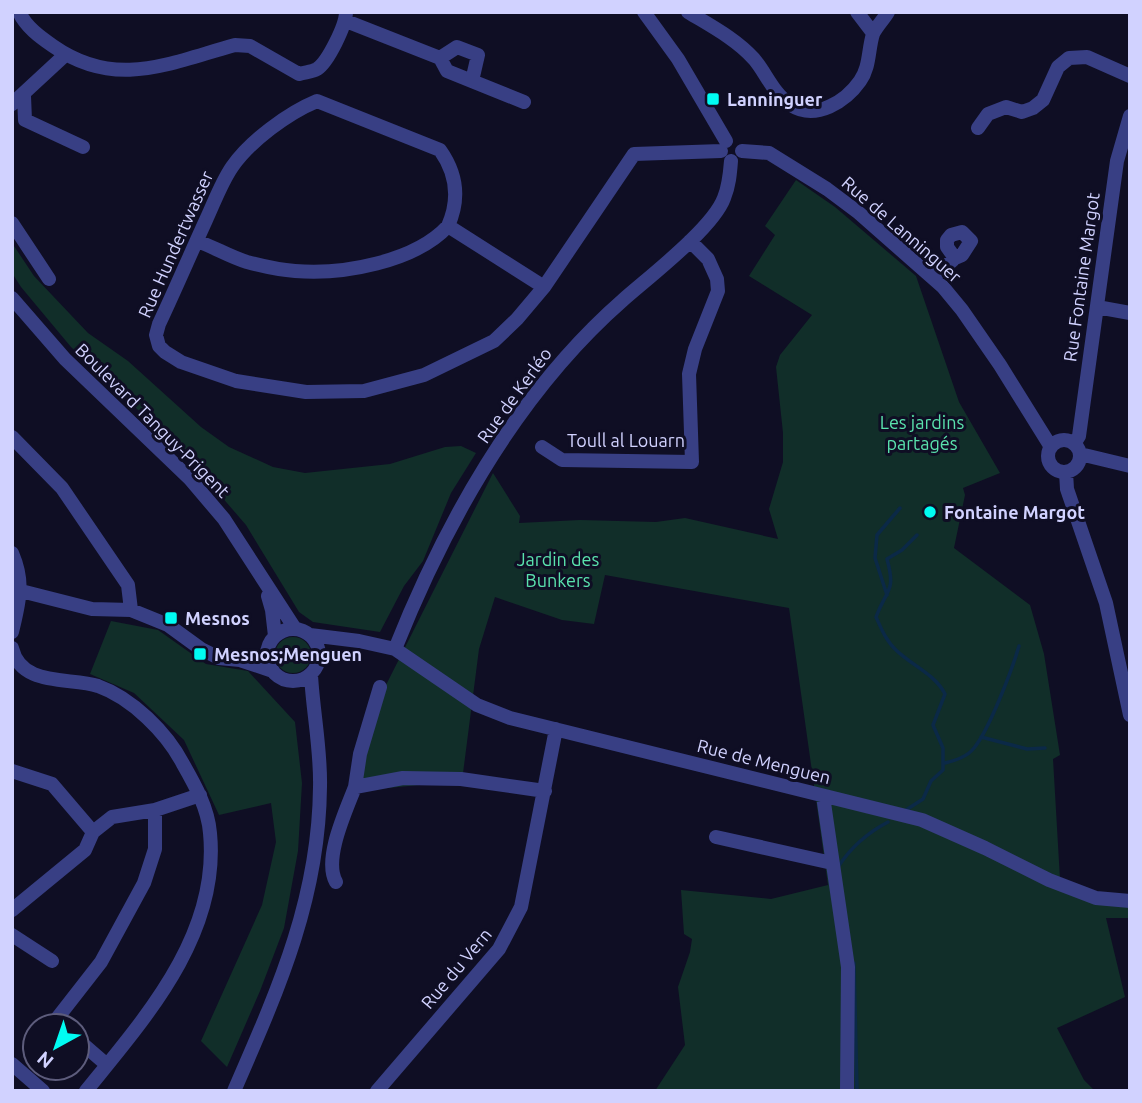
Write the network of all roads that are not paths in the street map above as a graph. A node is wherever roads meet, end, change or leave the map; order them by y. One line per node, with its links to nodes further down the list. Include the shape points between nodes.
1 (19, 12): 8 (street, via 39,36)
2 (645, 12): 17 (street, via 678,59)
3 (688, 12): 7 (street, via 730,38 753,58 778,93 803,110 832,106 849,94 862,79)
4 (857, 12): 7 (street)
5 (888, 12): 7 (street)
6 (346, 16): 8 (street, via 325,60 316,69 299,74 250,47 235,45 127,71 99,68); 9 (street)
7 (873, 33)
8 (65, 55): 12 (street)
9 (440, 58): 11 (street, via 447,71); 11 (street, via 457,47 478,55)
10 (1130, 76): 15 (street, via 1087,57 1069,58 1058,67 1043,100 1033,108 1006,107 988,114)
11 (472, 81): 13 (street)
12 (18, 100): 16 (street, via 25,120)
13 (524, 102)
14 (1130, 116): 27 (street, Rue Fontaine Margot, via 1117,161)
15 (978, 128)
16 (83, 147)
17 (726, 151): 21 (street, Rue de Kerléo, via 724,200); 23 (street, Rue de Lanninguer, via 739,159 742,151 769,153 859,213); 25 (street, Rue Hundertwasser, via 634,154)
18 (12, 223): 24 (street)
19 (448, 226): 20 (street, via 411,251 349,270 295,271 245,261); 20 (street, Rue Hundertwasser, via 456,209 452,167 440,150 317,101 295,110 234,164); 25 (street)
20 (197, 241): 25 (street, Rue Hundertwasser, via 159,324 159,346 181,362 236,382 306,392 364,391 424,375 494,341)
21 (690, 241): 30 (street, Toull al Louarn, via 708,259 718,291 689,374 692,462 562,460); 45 (street, Rue de Kerléo, via 591,328 522,412 469,493)
22 (955, 258): 23 (street)
23 (933, 278): 31 (street, Rue de Lanninguer, via 962,310)
24 (49, 279)
25 (544, 287)
26 (12, 298): 36 (street, Boulevard Tanguy-Prigent, via 65,359 190,480)
27 (1097, 307): 28 (street); 32 (street, Rue Fontaine Margot)
28 (1130, 313)
29 (12, 437): 38 (street, via 62,488 128,585)
30 (542, 447)
31 (1051, 447): 32 (street, via 1059,441); 34 (street, via 1049,462)
32 (1077, 449): 33 (street); 34 (street, via 1076,466)
33 (1130, 466)
34 (1066, 471): 53 (street, via 1067,489 1106,603)
35 (12, 553): 37 (street)
36 (260, 575): 39 (street, Boulevard Tanguy-Prigent); 42 (street, Boulevard Tanguy-Prigent, via 272,610)
37 (22, 591): 38 (street, via 92,609); 40 (street)
38 (131, 610): 47 (street, via 168,625 219,658)
39 (294, 627): 41 (street); 42 (street, via 284,629)
40 (12, 632)
41 (310, 635): 43 (street); 46 (street)
42 (273, 640): 47 (street); 48 (street, via 268,658)
43 (350, 641): 45 (street); 46 (street)
44 (12, 648): 58 (street, via 23,668 42,678 99,687 132,705 158,726)
45 (395, 649): 54 (street, Rue de Menguen, via 477,705)
46 (320, 656): 49 (street)
47 (240, 660): 48 (street)
48 (272, 671): 50 (street)
49 (311, 675): 50 (street); 52 (street)
50 (290, 681): 52 (street)
51 (380, 687): 56 (street)
52 (313, 707): 75 (street, via 320,785 306,901 278,991)
53 (1130, 715)
54 (556, 729): 57 (street, Rue du Vern); 59 (street, Rue de Menguen)
55 (12, 771): 61 (street, via 52,784)
56 (355, 787): 57 (street, via 403,778 461,779); 64 (street, via 337,837 331,873)
57 (545, 791): 76 (street, Rue du Vern, via 521,907 509,933)
58 (200, 795): 60 (street); 72 (street, via 210,833 208,878 199,921 163,991)
59 (823, 796): 63 (street); 65 (street, Rue de Menguen, via 922,820 1049,880 1096,898)
60 (155, 810): 61 (street, via 112,817); 69 (street, via 155,849 144,883 101,962)
61 (93, 832): 66 (street, via 85,850)
62 (716, 837): 63 (street)
63 (832, 863): 77 (street, via 848,967)
64 (336, 882)
65 (1130, 901)
66 (12, 910)
67 (12, 935): 68 (street)
68 (52, 961)
69 (62, 1012)
70 (91, 1051): 72 (street)
71 (12, 1064): 73 (street)
72 (107, 1065): 74 (street)
73 (43, 1091)
74 (86, 1091)
75 (234, 1091)
76 (377, 1091)
77 (847, 1091)

